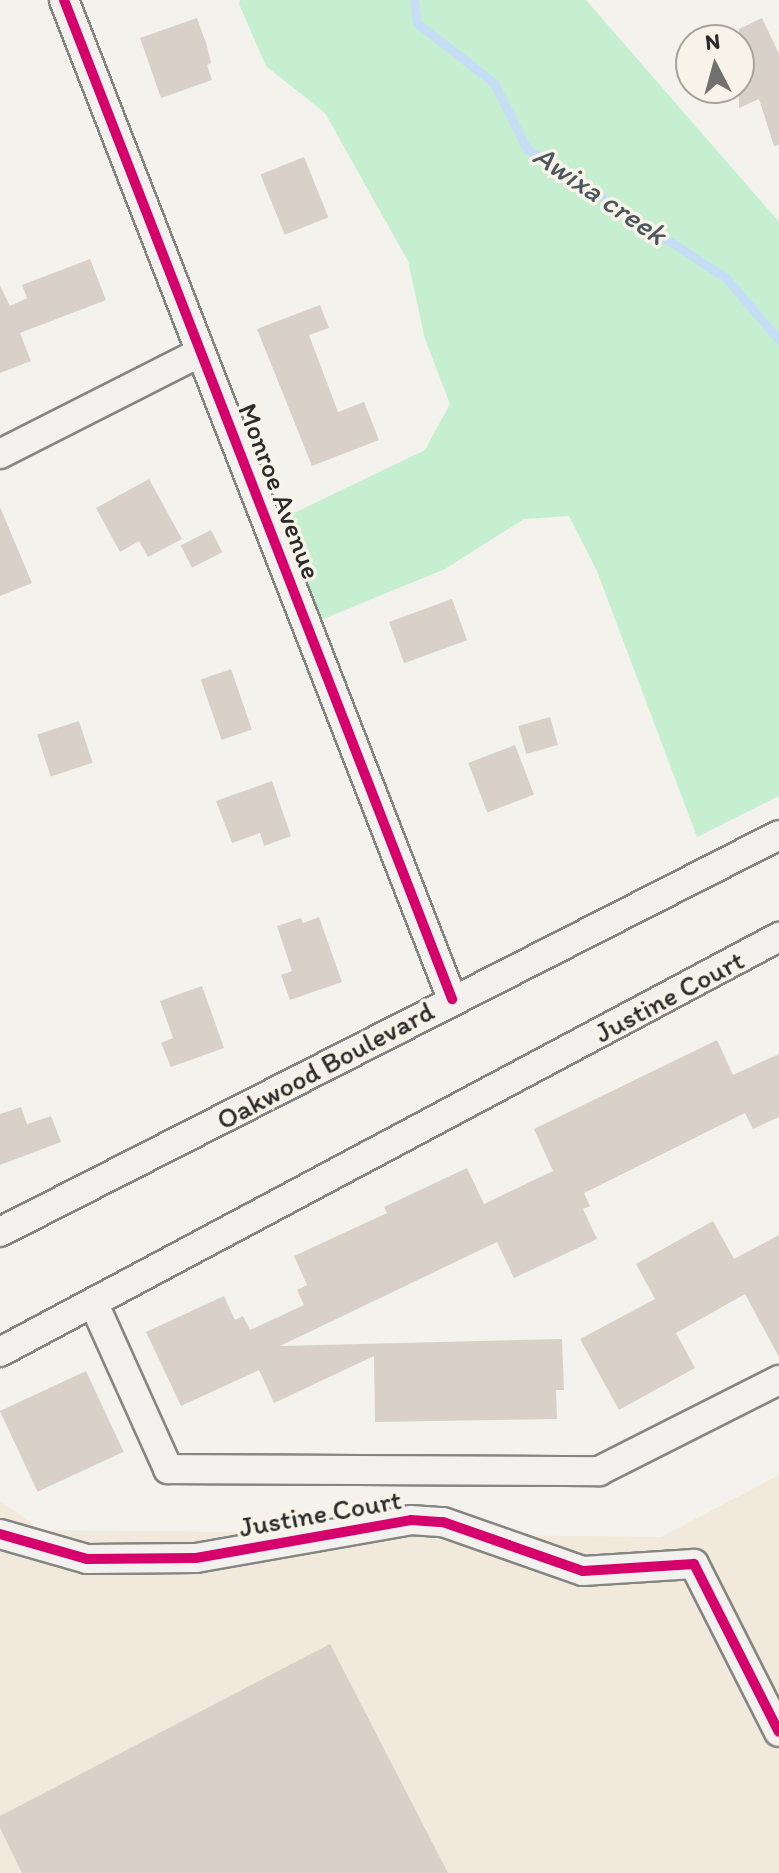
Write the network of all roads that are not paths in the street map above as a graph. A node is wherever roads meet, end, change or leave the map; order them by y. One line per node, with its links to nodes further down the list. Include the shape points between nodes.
1 (64, 0): 2 (street, Monroe Avenue)
2 (201, 352): 3 (street); 6 (street, Monroe Avenue)
3 (0, 454)
4 (779, 835): 6 (street, Oakwood Boulevard)
5 (779, 937): 8 (street, Justine Court)
6 (452, 999): 7 (street, Oakwood Boulevard)
7 (0, 1232)
8 (94, 1304): 9 (street, Justine Court); 10 (street, Justine Court, via 168,1469 599,1471)
9 (0, 1352)
10 (779, 1380)
11 (0, 1534): 12 (street, Justine Court, via 87,1559 196,1558 422,1521 443,1522 583,1571 694,1564)
12 (779, 1732)

